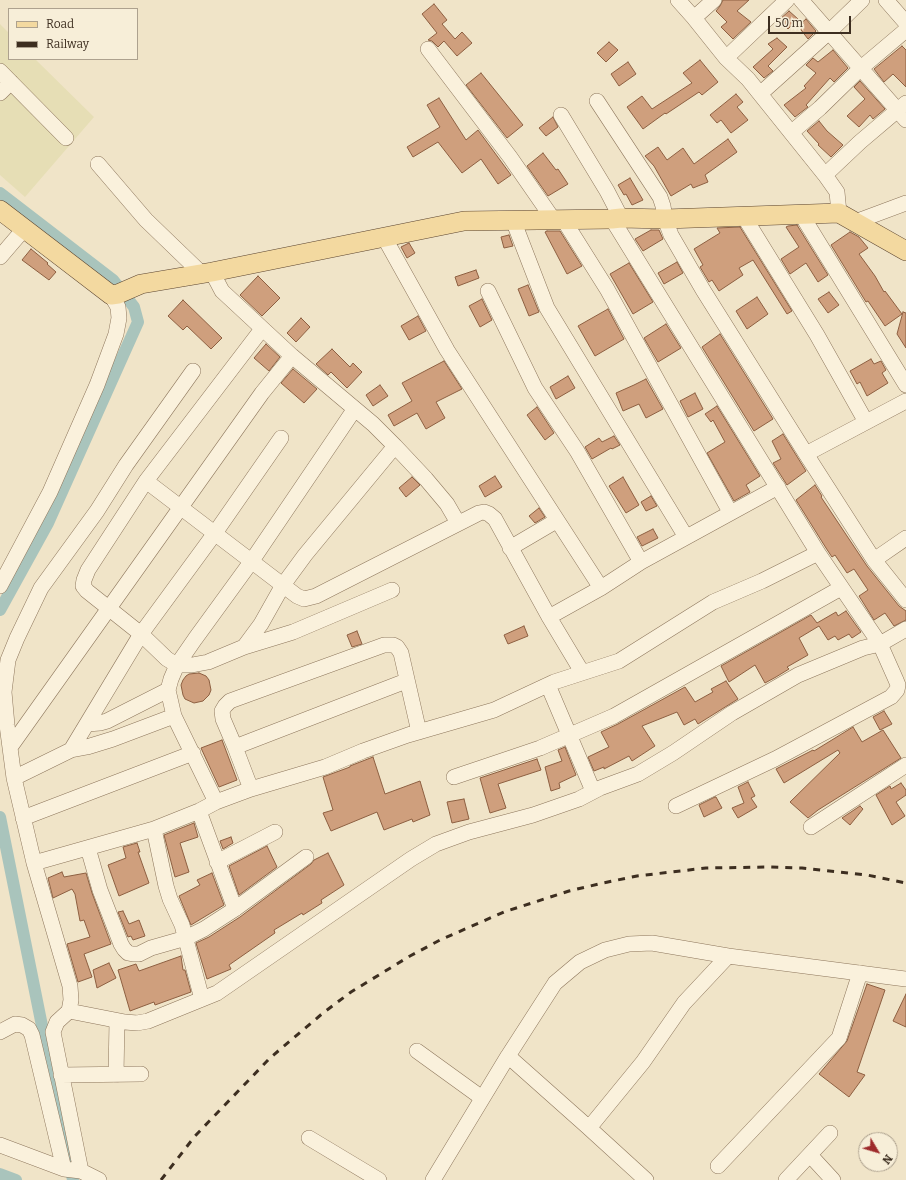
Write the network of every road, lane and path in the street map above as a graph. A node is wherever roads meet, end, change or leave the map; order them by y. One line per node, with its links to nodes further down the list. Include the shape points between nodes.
1 (678, 0): 7 (street)
2 (714, 0): 7 (street)
3 (787, 0): 12 (street)
4 (801, 0): 10 (street)
5 (862, 0): 10 (street)
6 (886, 0): 8 (street)
7 (694, 18): 12 (street)
8 (906, 23)
9 (906, 30): 13 (street)
10 (829, 32): 13 (street); 17 (street)
11 (428, 50): 30 (street)
12 (726, 58): 17 (street)
13 (861, 68): 19 (street); 21 (street)
14 (0, 71): 15 (street)
15 (11, 82): 16 (street); 22 (street)
16 (0, 93)
17 (760, 94): 21 (street)
18 (597, 101): 32 (street, via 660,197)
19 (903, 111): 24 (street, via 860,142)
20 (561, 115): 31 (street, via 607,191)
21 (792, 132): 24 (street)
22 (66, 138)
23 (98, 164): 39 (street, via 146,220)
24 (825, 175): 27 (street, via 837,192)
25 (906, 203): 34 (street)
26 (0, 210): 35 (main road)
27 (839, 213): 28 (main road); 34 (main road)
28 (801, 214): 29 (main road); 45 (street)
29 (743, 216): 32 (main road); 48 (street, via 817,336)
30 (558, 219): 31 (main road); 33 (main road); 55 (street, via 606,289)
31 (616, 219): 32 (main road); 53 (street)
32 (665, 219): 51 (street, via 671,235 703,290)
33 (513, 220): 36 (main road, via 464,221); 59 (street, via 548,308)
34 (855, 222): 37 (main road)
35 (24, 228): 38 (street); 41 (main road)
36 (384, 237): 39 (main road); 56 (street, via 447,350)
37 (906, 251)
38 (0, 258)
39 (206, 273): 41 (main road, via 141,284); 42 (street)
40 (488, 291): 65 (street, via 535,388 577,451)
41 (119, 292): 66 (street, via 116,334 97,385 50,492)
42 (262, 329): 43 (street); 52 (street)
43 (292, 356): 47 (street); 54 (street, via 262,393)
44 (193, 370): 87 (street, via 41,588 8,660 4,692)
45 (906, 385)
46 (906, 401): 48 (street)
47 (354, 410): 50 (street, via 373,424); 64 (street)
48 (866, 422): 51 (street)
49 (280, 438): 58 (street)
50 (394, 446): 57 (street, via 447,504); 67 (street)
51 (806, 454): 63 (street)
52 (146, 481): 54 (street); 72 (street, via 84,580 87,591)
53 (778, 487): 55 (street); 62 (street)
54 (180, 507): 58 (street); 72 (street)
55 (730, 512): 59 (street)
56 (556, 521): 61 (street); 68 (street)
57 (458, 523): 61 (street, via 479,513 489,514 495,519); 67 (street, via 316,596 300,598)
58 (215, 533): 64 (street); 75 (street)
59 (686, 537): 65 (street)
60 (906, 538): 63 (street)
61 (510, 548): 73 (street)
62 (818, 553): 69 (street); 79 (street, via 713,602 619,661)
63 (874, 560): 71 (street)
64 (251, 562): 67 (street); 78 (street)
65 (641, 562): 68 (street)
66 (0, 585)
67 (283, 585): 77 (street, via 261,624)
68 (600, 588): 73 (street)
69 (841, 588): 76 (street); 86 (street, via 614,716)
70 (392, 590): 77 (street, via 293,632)
71 (906, 600)
72 (109, 609): 75 (street); 87 (street)
73 (549, 618): 79 (street)
74 (906, 629): 76 (street)
75 (141, 634): 78 (street); 84 (street)
76 (880, 644): 95 (street, via 862,648 798,675 732,713 638,774); 97 (street, via 898,685 891,696 774,759)
77 (244, 647): 78 (street, via 208,662)
78 (177, 665): 82 (street)
79 (582, 672): 81 (street)
80 (406, 681): 85 (street); 88 (street); 88 (street, via 401,653 397,647 389,644 230,701 222,711)
81 (548, 685): 85 (street, via 494,710); 86 (street)
82 (168, 690): 83 (street); 84 (street, via 107,721)
83 (174, 716): 89 (street, via 113,739); 90 (street)
84 (87, 724): 89 (street)
85 (419, 732): 94 (street, via 326,767)
86 (569, 736): 92 (street); 95 (street)
87 (11, 746): 93 (street)
88 (235, 747): 94 (street)
89 (71, 750): 93 (street)
90 (193, 752): 96 (street); 99 (street)
91 (906, 764): 100 (street)
92 (454, 777)
93 (14, 778): 99 (street)
94 (251, 789): 96 (street)
95 (593, 791): 112 (street, via 579,799 532,815 436,844 217,993)
96 (216, 802): 98 (street)
97 (676, 806)
98 (199, 811): 101 (street); 105 (street)
99 (23, 818): 106 (street)
100 (811, 826)
101 (154, 829): 103 (street); 108 (street, via 166,886)
102 (275, 832): 105 (street)
103 (88, 848): 106 (street); 108 (street, via 100,890 124,949 128,953 139,954)
104 (306, 857): 107 (street)
105 (217, 862): 107 (street)
106 (34, 863): 113 (street, via 70,986)
107 (235, 909): 108 (street)
108 (186, 938): 112 (street)
109 (728, 956): 110 (street); 117 (street, via 652,943 629,944 605,950 580,962 555,983); 122 (street, via 684,1003 643,1062)
110 (860, 973): 111 (street); 127 (street, via 839,1038)
111 (906, 979)
112 (202, 999): 114 (street, via 136,1023)
113 (69, 1010): 114 (street); 119 (street, via 57,1022 53,1032)
114 (117, 1020): 120 (street)
115 (0, 1032): 128 (street, via 15,1024 29,1029 32,1035)
116 (417, 1051): 121 (street)
117 (508, 1056): 121 (street); 122 (street)
118 (141, 1074): 120 (street)
119 (61, 1075): 120 (street); 129 (street)
120 (116, 1075)
121 (482, 1098): 132 (street)
122 (589, 1128): 133 (street)
123 (830, 1133): 126 (street)
124 (309, 1138): 131 (street)
125 (0, 1145): 128 (street)
126 (810, 1155): 134 (street); 135 (street)
127 (718, 1166)
128 (64, 1169): 129 (street)
129 (80, 1171): 130 (street)
130 (98, 1180)
131 (379, 1180)
132 (433, 1180)
133 (646, 1180)
134 (786, 1180)
135 (833, 1180)

